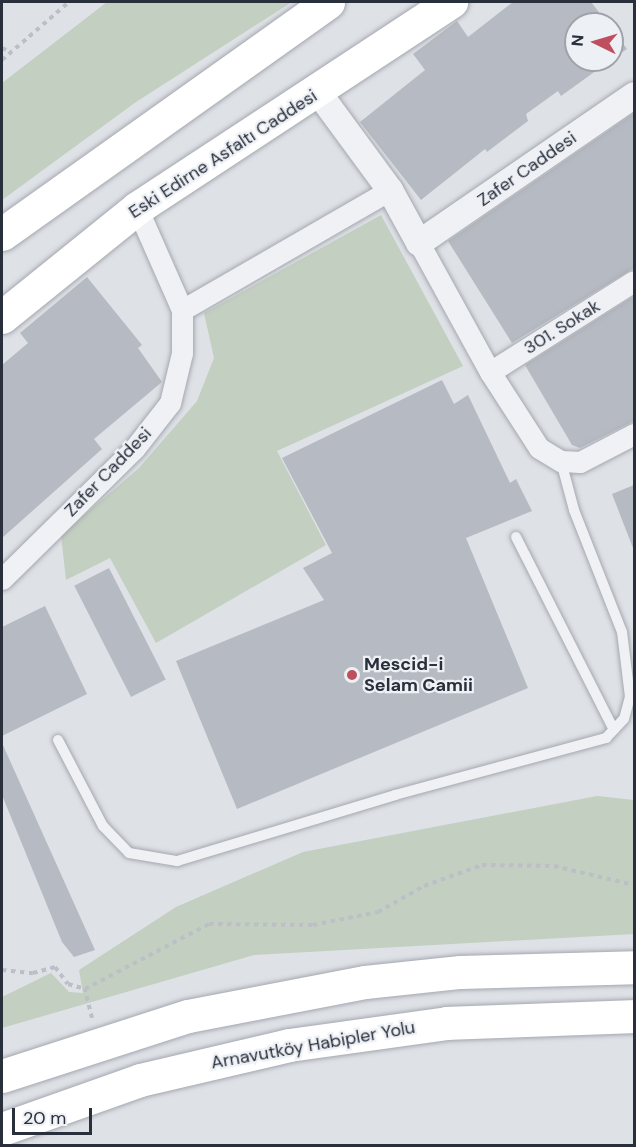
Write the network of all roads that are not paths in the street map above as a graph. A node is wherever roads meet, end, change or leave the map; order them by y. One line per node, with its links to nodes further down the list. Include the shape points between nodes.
1 (328, 2): 7 (main road)
2 (451, 2): 3 (main road, Eski Edirne Asfaltı Caddesi)
3 (318, 92): 5 (street); 6 (main road, Eski Edirne Asfaltı Caddesi)
4 (634, 95): 8 (street, Zafer Caddesi)
5 (390, 190): 8 (street); 10 (street)
6 (137, 208): 10 (street, Zafer Caddesi); 11 (main road, Eski Edirne Asfaltı Caddesi)
7 (2, 234)
8 (419, 243): 12 (street)
9 (634, 281): 12 (street, 301. Sokak)
10 (182, 310): 16 (street, Zafer Caddesi, via 182,353 170,403 134,449)
11 (2, 316)
12 (490, 372): 14 (street, via 539,448)
13 (634, 434): 14 (street, via 580,462)
14 (561, 461): 17 (lane, via 574,510 622,632 630,697 624,719)
15 (516, 537): 17 (lane)
16 (2, 579)
17 (614, 729): 18 (lane, via 606,738 395,795 177,861 129,853 103,826)
18 (58, 740)
19 (634, 960): 20 (main road)
20 (594, 966): 21 (main road); 23 (main road, via 460,972 364,982 188,1016)
21 (634, 967)
22 (634, 1016): 24 (main road, Arnavutköy Habipler Yolu, via 447,1023 289,1045 140,1080)
23 (2, 1076)
24 (2, 1129)

